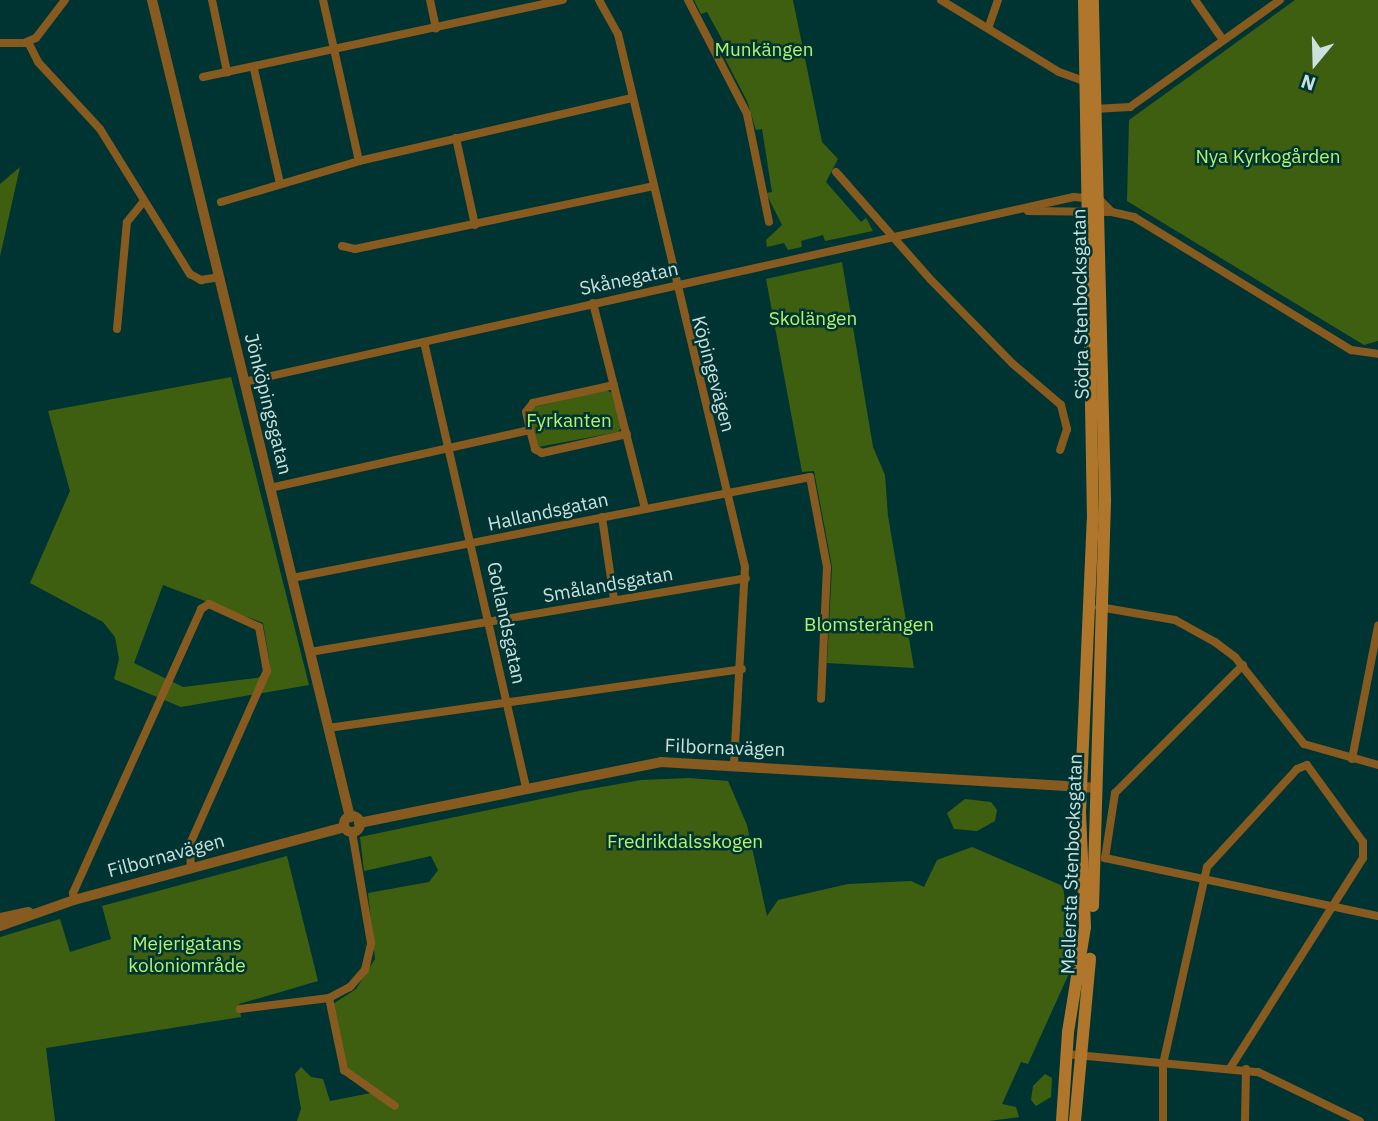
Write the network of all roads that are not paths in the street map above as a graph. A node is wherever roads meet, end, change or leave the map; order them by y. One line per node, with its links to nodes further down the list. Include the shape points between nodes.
1 (65, 0): 18 (street, via 40,35)
2 (152, 0): 42 (street, Jönköpingsgatan)
3 (212, 0): 22 (street)
4 (323, 0): 20 (street)
5 (430, 0): 16 (street)
6 (563, 0): 16 (street)
7 (599, 0): 25 (street, Köpingevägen, via 618,34)
8 (688, 0): 38 (street, via 747,114)
9 (941, 0): 15 (street)
10 (998, 0): 15 (street)
11 (1084, 0): 24 (main road, Södra Stenbocksgatan)
12 (1093, 0): 24 (main road, Södra Stenbocksgatan)
13 (1195, 0): 17 (street)
14 (1280, 0): 17 (street)
15 (989, 26): 24 (street, via 1059,72)
16 (436, 28): 20 (street)
17 (1223, 40): 26 (street, via 1130,107)
18 (28, 42): 19 (street); 33 (street, via 44,69 91,117)
19 (0, 43)
20 (334, 50): 21 (street); 28 (street)
21 (254, 69): 22 (street); 30 (street)
22 (227, 72): 23 (street)
23 (203, 77)
24 (1091, 83): 26 (main road, Södra Stenbocksgatan)
25 (632, 98): 27 (street); 31 (street, Köpingevägen)
26 (1092, 109): 32 (main road, Södra Stenbocksgatan)
27 (456, 138): 28 (street); 39 (street)
28 (359, 161): 30 (street)
29 (836, 172): 40 (street)
30 (280, 183): 34 (street)
31 (653, 186): 39 (street); 43 (street, Köpingevägen)
32 (1094, 198): 35 (street, Skånegatan); 36 (street); 37 (main road, Södra Stenbocksgatan)
33 (144, 201): 42 (street, via 190,274 201,280); 45 (street, via 127,222)
34 (221, 202)
35 (1021, 210): 37 (street, Skånegatan); 40 (street, Skånegatan)
36 (1112, 212): 37 (street, Skånegatan); 47 (street, via 1134,217 1351,349)
37 (1094, 215): 62 (main road, Södra Stenbocksgatan, via 1105,475)
38 (769, 222)
39 (475, 225): 41 (street, via 355,249)
40 (892, 238): 43 (street, Skånegatan); 53 (street, via 1013,364 1061,405 1067,420)
41 (342, 246)
42 (219, 277): 48 (street, Jönköpingsgatan)
43 (674, 286): 44 (street, Skånegatan); 55 (street, Köpingevägen)
44 (593, 303): 46 (street, Skånegatan); 49 (street)
45 (117, 329)
46 (424, 342): 48 (street, Skånegatan); 52 (street, Gotlandsgatan)
47 (1378, 354)
48 (244, 382): 54 (street, Jönköpingsgatan)
49 (614, 385): 50 (street, via 533,403 526,412); 51 (street)
50 (530, 430): 51 (street, via 535,449 542,453); 52 (street)
51 (626, 434): 56 (street)
52 (450, 448): 54 (street); 58 (street, Gotlandsgatan)
53 (1060, 450)
54 (270, 488): 59 (street, Jönköpingsgatan)
55 (728, 493): 56 (street, Hallandsgatan); 60 (street, Köpingevägen); 70 (street, Hallandsgatan, via 810,477 827,567)
56 (645, 509): 57 (street, Hallandsgatan)
57 (602, 517): 58 (street, Hallandsgatan); 61 (street)
58 (472, 544): 59 (street, Hallandsgatan); 63 (street, Gotlandsgatan)
59 (292, 578): 65 (street, Jönköpingsgatan)
60 (746, 578): 61 (street, Smålandsgatan); 67 (street, Köpingevägen)
61 (614, 599): 63 (street, Smålandsgatan)
62 (1096, 607): 66 (street, via 1175,620); 77 (main road, Mellersta Stenbocksgatan)
63 (489, 622): 65 (street, Smålandsgatan); 71 (street, Gotlandsgatan)
64 (1378, 626): 68 (street)
65 (310, 652): 72 (street, Jönköpingsgatan)
66 (1243, 665): 73 (street, via 1304,744); 80 (street, via 1115,793 1105,858)
67 (741, 669): 71 (street); 74 (street, Köpingevägen)
68 (1367, 692): 69 (street); 73 (street)
69 (1378, 694)
70 (821, 699)
71 (507, 703): 72 (street); 76 (street, Gotlandsgatan)
72 (328, 728): 78 (street, Jönköpingsgatan)
73 (1352, 760): 75 (street)
74 (734, 763): 76 (street, Filbornavägen, via 661,762); 77 (street, Filbornavägen)
75 (1378, 765)
76 (526, 788): 78 (street, Filbornavägen)
77 (1088, 788): 89 (main road, Mellersta Stenbocksgatan, via 1085,927); 90 (main road, Mellersta Stenbocksgatan, via 1093,922)
78 (351, 825): 79 (street, Filbornavägen); 87 (street, via 370,954 355,983)
79 (191, 867): 81 (street, Filbornavägen); 81 (street, via 190,844 265,679 267,657 259,627 204,604 73,893)
80 (1203, 879): 82 (street); 82 (street, via 1207,867 1301,765 1314,768 1363,842 1363,858); 91 (street)
81 (74, 900): 83 (street, Filbornavägen)
82 (1331, 907): 84 (street); 92 (street)
83 (38, 911): 85 (street, Filbornavägen); 86 (street, Filbornavägen)
84 (1378, 916)
85 (0, 918)
86 (0, 926)
87 (329, 998): 88 (street); 94 (street, via 344,1070)
88 (240, 1009)
89 (1066, 1054): 90 (street); 95 (main road, Mellersta Stenbocksgatan)
90 (1080, 1055): 91 (street); 96 (main road, Mellersta Stenbocksgatan)
91 (1163, 1064): 92 (street); 97 (street)
92 (1230, 1068): 93 (street)
93 (1246, 1069): 98 (street); 99 (street, via 1274,1077)
94 (395, 1107)
95 (1062, 1121)
96 (1075, 1121)
97 (1163, 1121)
98 (1245, 1121)
99 (1360, 1121)

